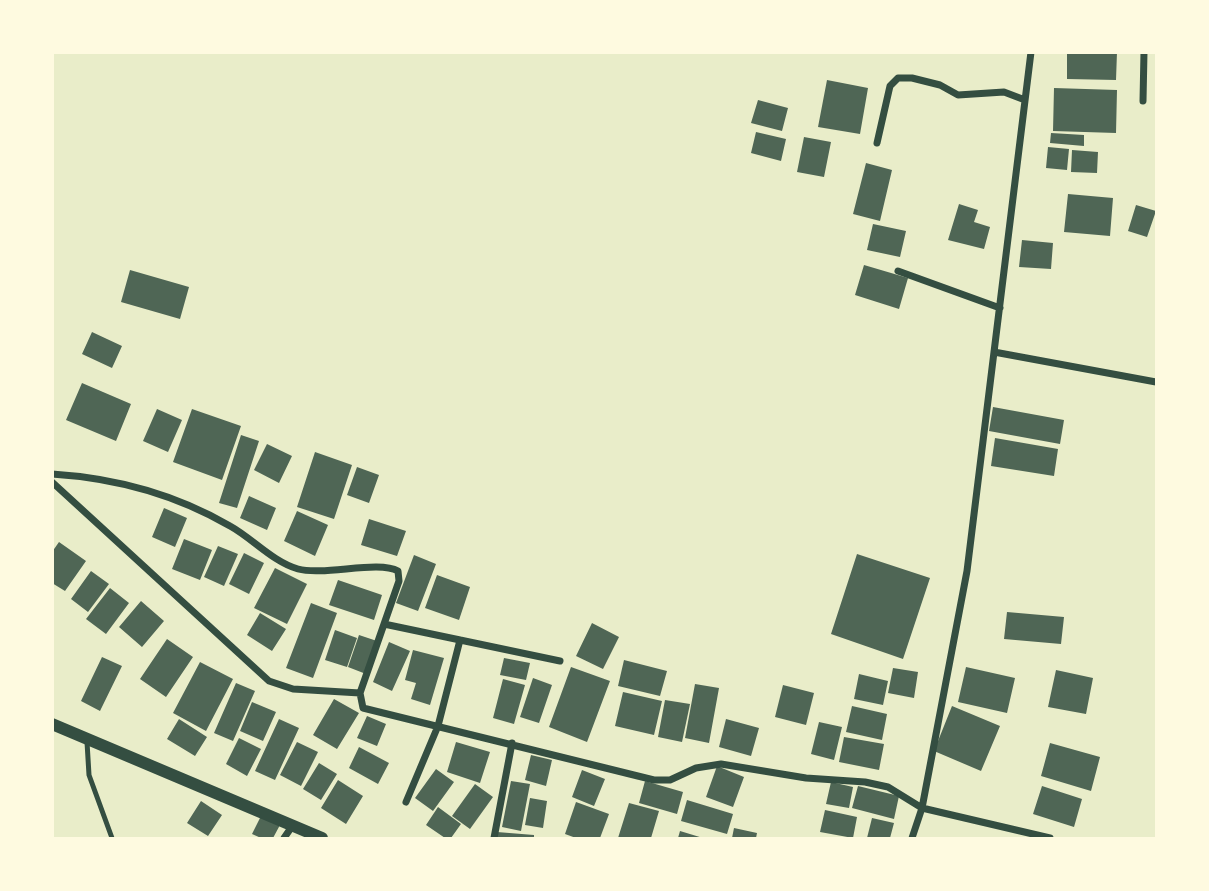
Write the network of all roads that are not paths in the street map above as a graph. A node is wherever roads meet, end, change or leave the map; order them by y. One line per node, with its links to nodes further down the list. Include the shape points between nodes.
1 (1031, 52): 3 (street)
2 (1144, 52): 4 (street)
3 (1025, 100): 5 (street, via 1004,92 958,95 940,85 898,78 890,86); 7 (street)
4 (1143, 101)
5 (877, 143)
6 (898, 271): 7 (street)
7 (1000, 308): 8 (street)
8 (994, 352): 9 (street); 21 (street, via 967,571)
9 (1157, 382)
10 (52, 474): 12 (street, via 154,491 231,526 297,568 395,569 400,577)
11 (52, 482): 15 (street, via 269,681 293,689)
12 (384, 624): 13 (street); 15 (street)
13 (460, 640): 14 (street); 17 (street)
14 (560, 661)
15 (360, 693): 17 (street, via 363,708)
16 (52, 724): 18 (street)
17 (438, 726): 19 (street); 20 (street)
18 (87, 738): 22 (street); 23 (lane, via 89,775)
19 (512, 743): 21 (street, via 654,780 670,780 696,768 721,764 865,782 888,787); 26 (street)
20 (406, 802)
21 (922, 808): 27 (street); 28 (street)
22 (293, 825): 24 (street); 25 (street)
23 (112, 838)
24 (284, 838)
25 (322, 838)
26 (494, 838)
27 (912, 838)
28 (1051, 838)

